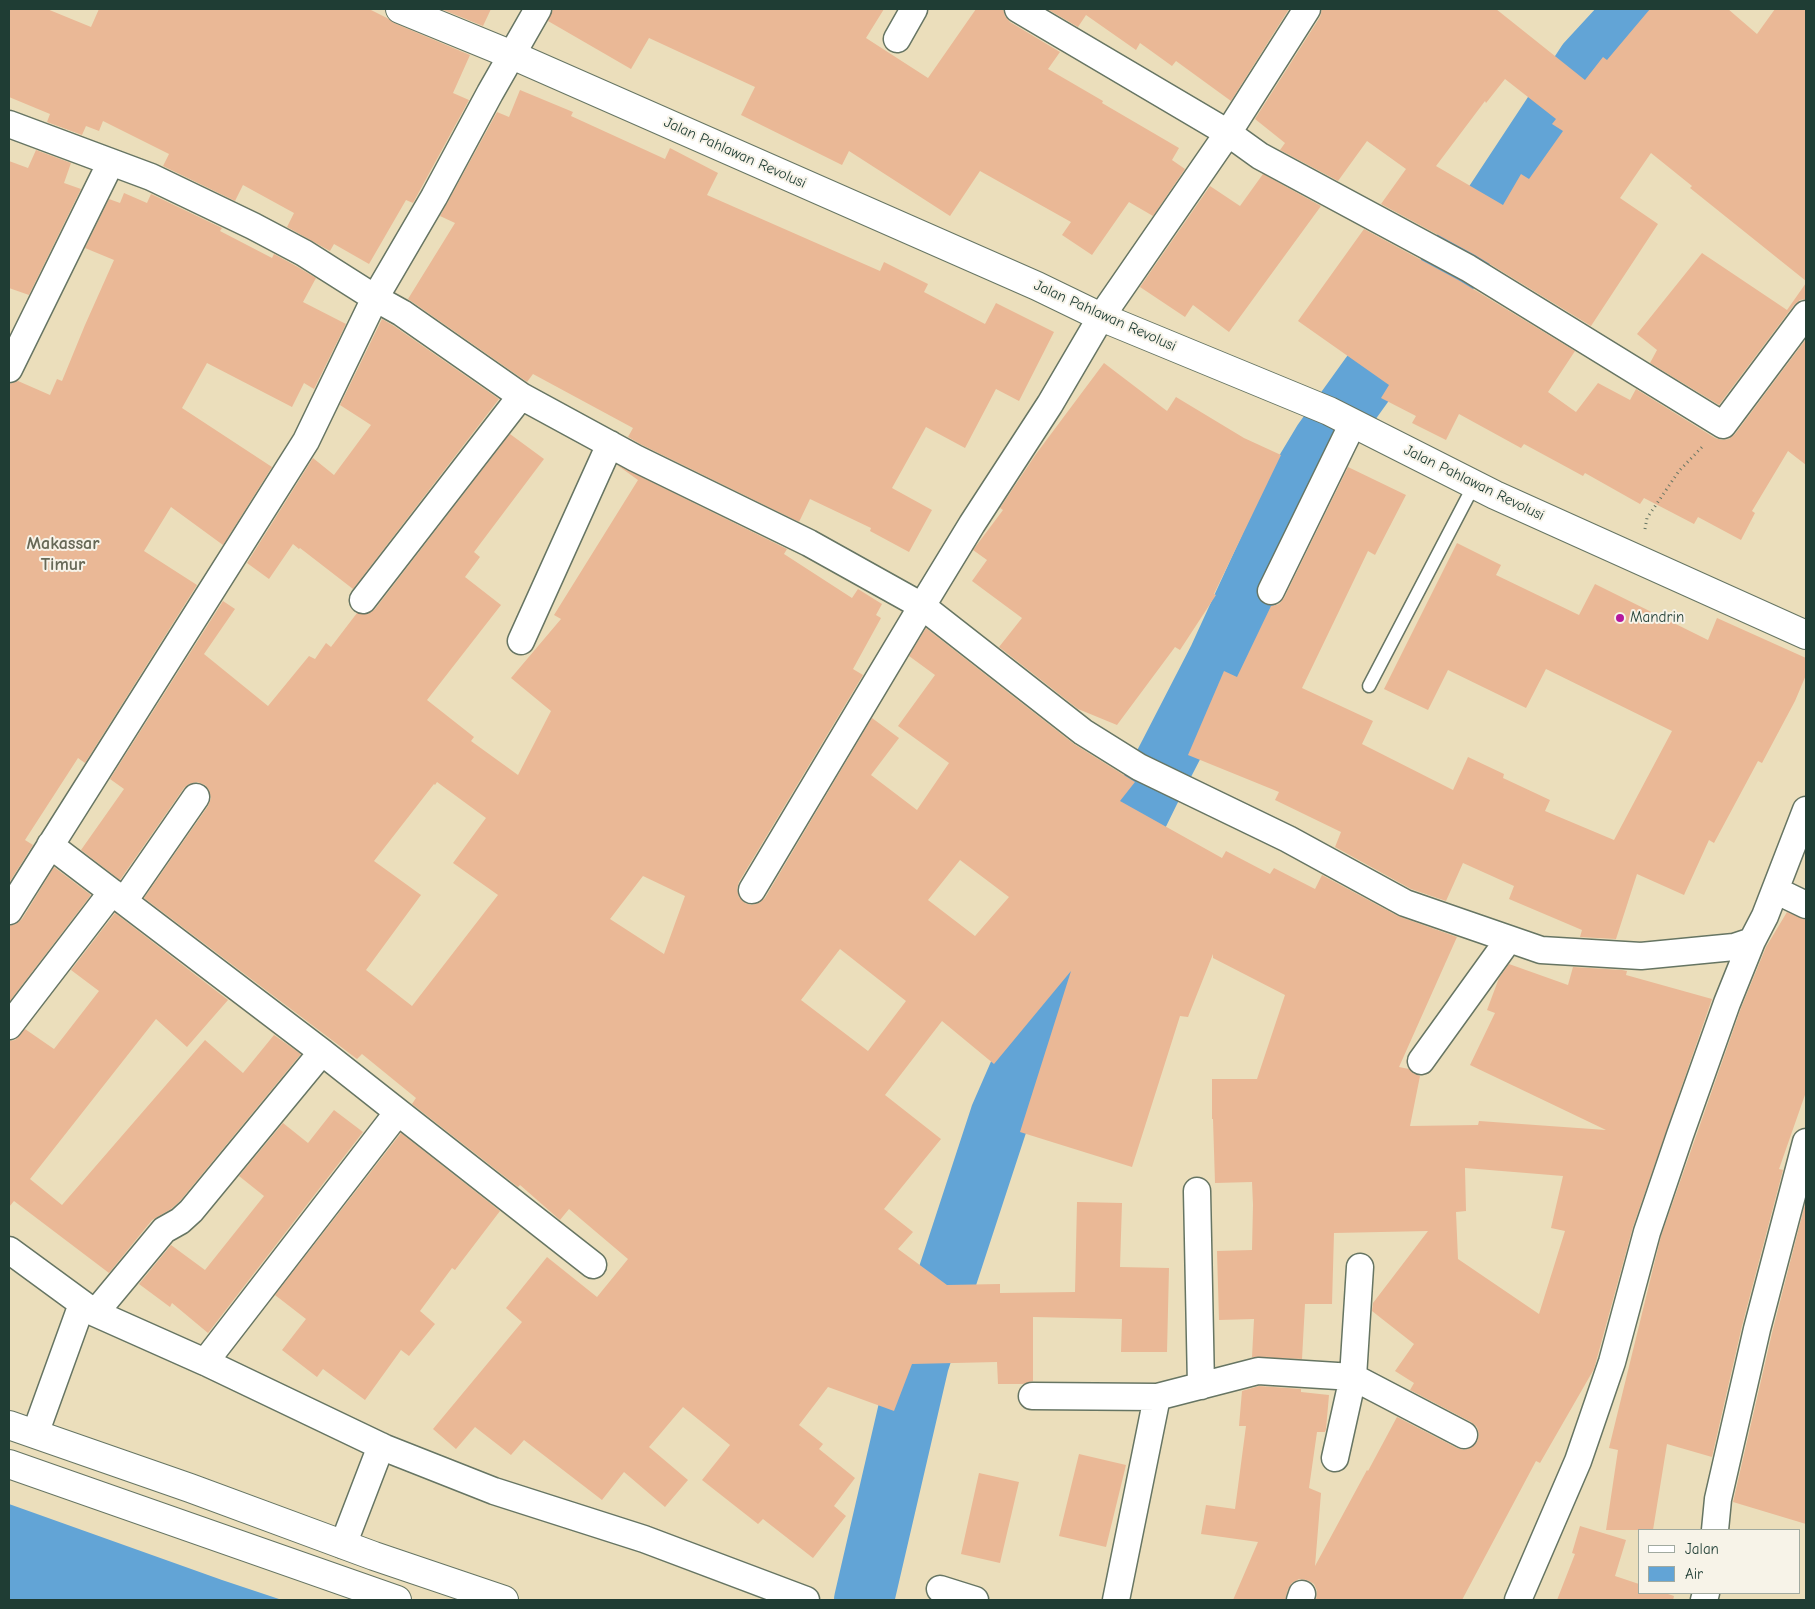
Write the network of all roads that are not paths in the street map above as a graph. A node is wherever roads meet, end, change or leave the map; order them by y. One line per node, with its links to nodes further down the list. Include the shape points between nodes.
1 (400, 9): 7 (street, Jalan Pahlawan Revolusi)
2 (538, 9): 7 (street)
3 (914, 9): 6 (street)
4 (1018, 9): 9 (street)
5 (1307, 9): 9 (street)
6 (897, 39)
7 (512, 56): 11 (street); 13 (street, Jalan Pahlawan Revolusi)
8 (9, 124): 10 (street)
9 (1228, 133): 12 (street, via 1260,156 1468,268 1723,425); 13 (street)
10 (111, 162): 11 (street, via 151,177 253,226 304,253); 14 (street)
11 (375, 298): 15 (street, via 402,313); 27 (street, via 306,441)
12 (1806, 314)
13 (1101, 317): 16 (street, Jalan Pahlawan Revolusi); 21 (street)
14 (9, 369)
15 (521, 396): 17 (street); 20 (street)
16 (1342, 418): 18 (street, Jalan Pahlawan Revolusi); 19 (street)
17 (610, 444): 21 (street, via 809,543); 23 (street)
18 (1474, 485): 22 (street, Jalan Pahlawan Revolusi); 24 (lane)
19 (1271, 591)
20 (363, 600)
21 (922, 606): 28 (street); 33 (street, via 1083,732 1139,767 1288,839 1405,903)
22 (1806, 635)
23 (521, 641)
24 (1369, 686)
25 (196, 797): 30 (street)
26 (1806, 810): 29 (street)
27 (50, 845): 30 (street); 32 (street)
28 (752, 890)
29 (1775, 890): 31 (street); 34 (street)
30 (118, 896): 35 (street); 36 (street)
31 (1806, 905)
32 (9, 911)
33 (1509, 939): 34 (street, via 1541,950 1642,956 1734,947); 37 (street)
34 (1752, 941): 64 (street, via 1647,1232 1612,1362 1578,1461)
35 (9, 1026)
36 (322, 1052): 38 (street); 44 (street, via 192,1211 164,1230)
37 (1421, 1061)
38 (398, 1112): 42 (street); 45 (street)
39 (1806, 1142): 56 (street, via 1757,1329 1718,1499)
40 (1197, 1191): 47 (street)
41 (9, 1250): 44 (street)
42 (593, 1265)
43 (1360, 1267): 46 (street)
44 (84, 1313): 45 (street); 50 (street)
45 (205, 1362): 53 (street)
46 (1353, 1377): 47 (street, via 1258,1371); 52 (street); 54 (street)
47 (1201, 1386): 49 (street)
48 (1032, 1396): 49 (street)
49 (1157, 1397): 63 (street)
50 (39, 1424): 51 (street); 57 (street, via 190,1488)
51 (9, 1425)
52 (1464, 1435)
53 (381, 1446): 57 (street); 61 (street, via 494,1491 644,1539)
54 (1335, 1458)
55 (9, 1464): 59 (street)
56 (1715, 1529)
57 (343, 1545): 60 (street)
58 (940, 1589): 62 (street)
59 (397, 1600)
60 (504, 1600)
61 (806, 1600)
62 (975, 1600)
63 (1116, 1600)
64 (1518, 1600)

